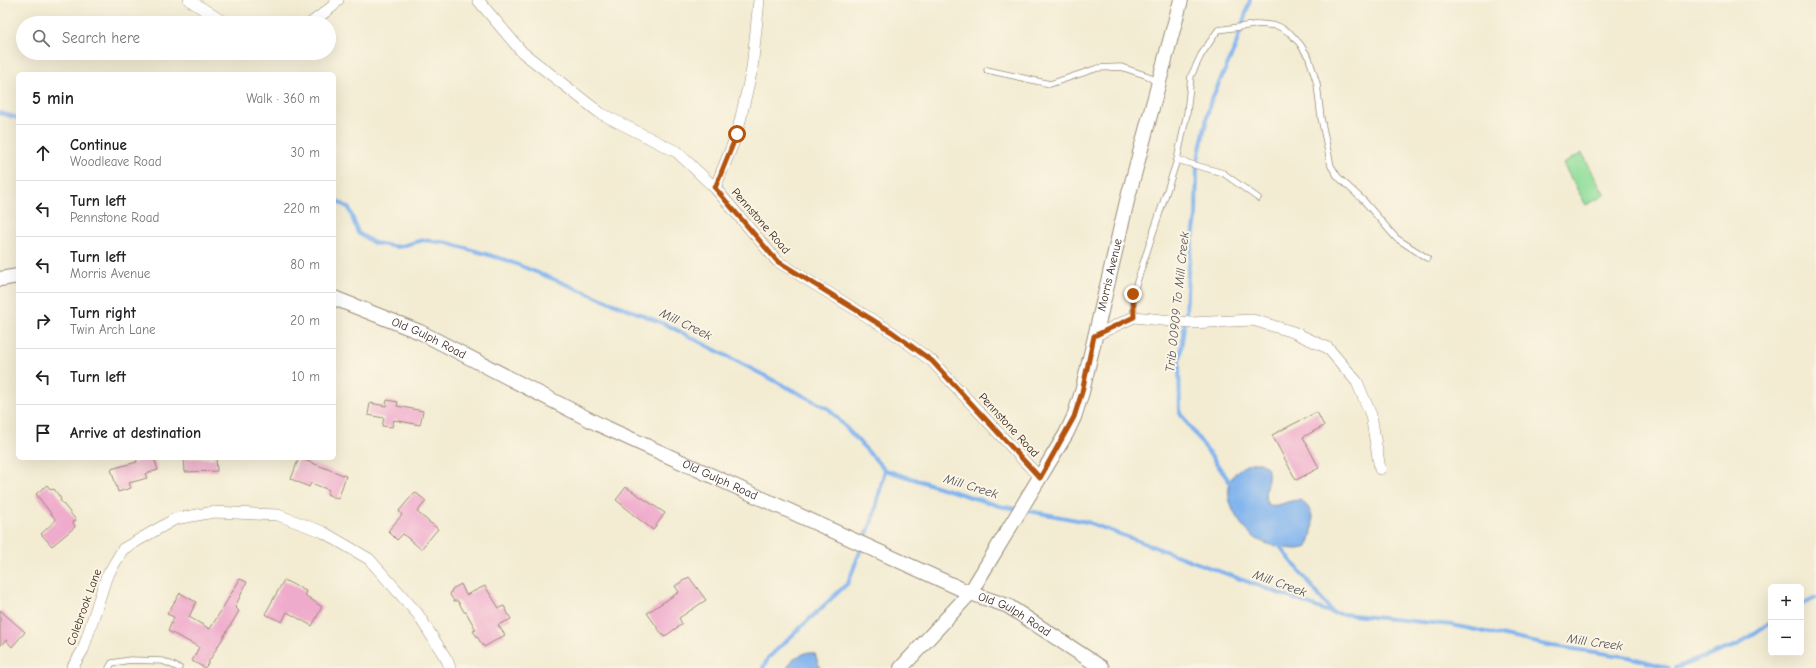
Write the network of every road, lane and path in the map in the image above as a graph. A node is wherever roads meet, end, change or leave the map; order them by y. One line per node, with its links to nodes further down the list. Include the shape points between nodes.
1 (189, 0): 6 (street)
2 (338, 0): 7 (street)
3 (478, 0): 11 (street, Pennstone Road, via 522,52 600,113 677,152)
4 (759, 0): 11 (street, via 752,70 737,134)
5 (1181, 0): 9 (street, Morris Avenue)
6 (214, 16)
7 (320, 16)
8 (987, 70): 9 (lane, via 1050,84 1098,68 1121,67 1148,76)
9 (1158, 85): 18 (street, Morris Avenue)
10 (1177, 160): 12 (lane, via 1223,173); 13 (lane, via 1187,113 1191,76 1201,55 1218,30 1260,24 1278,26 1290,33 1308,58 1317,84 1331,166 1338,177 1396,238); 17 (lane, via 1133,294)
11 (715, 188): 20 (street, Pennstone Road, via 777,261 892,332 932,361)
12 (1258, 198)
13 (1427, 258)
14 (16, 276): 15 (street)
15 (0, 279)
16 (336, 299): 21 (street, Old Gulph Road, via 420,332 600,425)
17 (1134, 317): 18 (street); 19 (street, via 1190,323 1253,320 1293,332 1328,348 1357,382 1371,415)
18 (1094, 336): 20 (street, Morris Avenue, via 1074,417)
19 (1380, 469)
20 (1040, 478): 21 (street, Morris Avenue)
21 (970, 593): 26 (street, Morris Avenue); 27 (street, Old Gulph Road, via 1008,606)
22 (72, 668): 25 (street, Colebrook Lane, via 83,650 106,578 123,549 175,519 214,512 278,514 323,532 369,559 417,612)
23 (109, 668): 24 (lane, via 112,663 130,660 163,661)
24 (179, 668)
25 (450, 668)
26 (901, 668)
27 (1102, 668)

